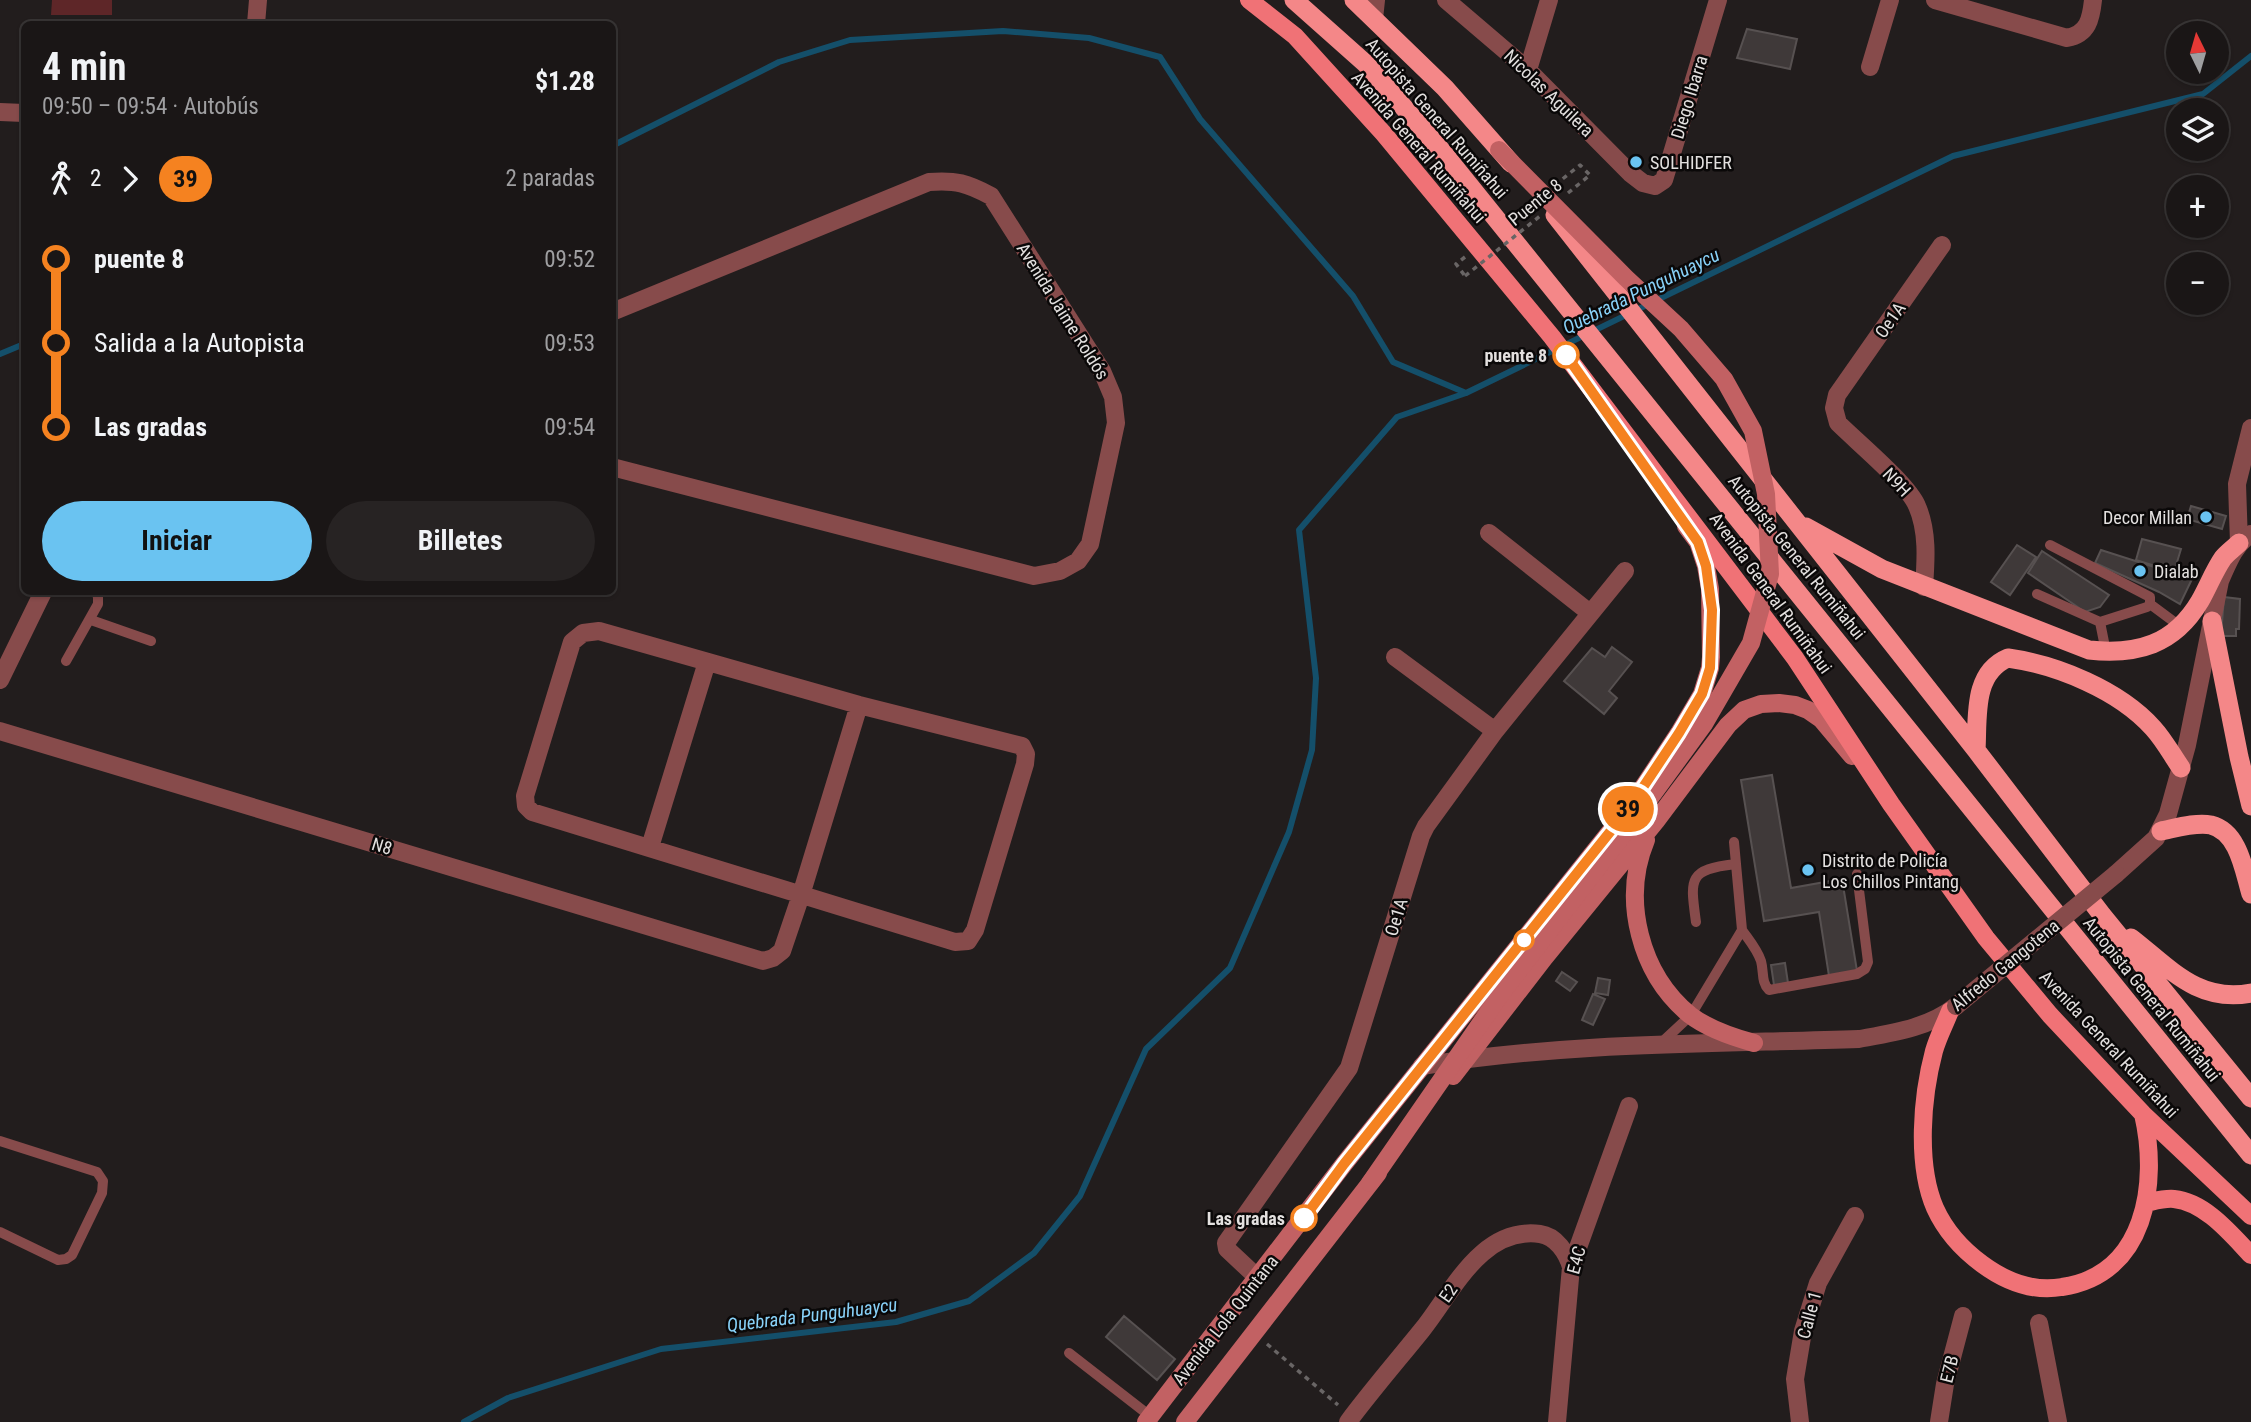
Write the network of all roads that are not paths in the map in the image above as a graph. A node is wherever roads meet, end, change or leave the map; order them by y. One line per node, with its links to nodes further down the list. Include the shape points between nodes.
1 (258, 0): 12 (street)
2 (1250, 0): 21 (main road, Avenida General Rumiñahui, via 1295,36 1384,134)
3 (1294, 0): 75 (highway, Autopista General Rumiñahui, via 1366,64 1440,149)
4 (1354, 0): 11 (highway, Autopista General Rumiñahui)
5 (1446, 0): 14 (street, Nicolas Aguilera)
6 (1549, 0): 14 (street)
7 (1718, 0): 18 (street, Diego Ibarra, via 1664,180)
8 (1890, 0): 13 (street)
9 (1935, 0): 10 (street, via 2067,38 2088,25)
10 (2093, 0)
11 (1375, 9): 17 (highway, Autopista General Rumiñahui)
12 (256, 21)
13 (1870, 67)
14 (1528, 70): 18 (street, Nicolas Aguilera, via 1630,173)
15 (0, 112): 16 (street)
16 (21, 113)
17 (1499, 150): 25 (highway, Autopista General Rumiñahui, via 1549,202); 76 (main road, Avenida Lola Quintana, bridge, via 1681,329 1724,379 1753,431 1766,494 1770,574 1751,643 1704,724 1503,991)
18 (1652, 186)
19 (1942, 245): 22 (street, Oe1A)
20 (616, 310): 24 (street, Avenida Jaime Roldós, via 929,182 955,180 991,196 1102,371 1113,397 1116,423 1090,544 1078,561 1060,571 1034,576)
21 (1587, 382): 51 (main road, Avenida General Rumiñahui, via 1795,658); 70 (main road, Avenida Lola Quintana, via 1698,542 1710,589 1710,668 1685,724 1630,807)
22 (1837, 395): 30 (street, N9H, via 1838,423 1917,504 1926,554)
23 (2251, 428): 27 (street, via 2237,484)
24 (616, 468)
25 (1798, 522): 30 (highway); 49 (highway, Autopista General Rumiñahui)
26 (1489, 534): 35 (street)
27 (2245, 539): 37 (street, Alfredo Gangotena, via 2220,581); 39 (highway, via 2223,557)
28 (2050, 545): 34 (lane, via 2150,597)
29 (1625, 571): 35 (street, Oe1A)
30 (1924, 587): 41 (highway, via 2089,650)
31 (2037, 594): 38 (lane)
32 (42, 595): 45 (street)
33 (97, 595): 36 (lane, via 99,604)
34 (2150, 604): 38 (lane); 39 (lane)
35 (1590, 613): 48 (street, Oe1A)
36 (90, 620): 40 (lane); 43 (lane)
37 (2212, 621): 50 (street, Alfredo Gangotena); 52 (highway)
38 (2100, 622): 41 (lane)
39 (2181, 627): 41 (highway, via 2143,649)
40 (151, 641)
41 (2106, 652)
42 (1395, 657): 48 (street)
43 (66, 661)
44 (707, 662): 46 (street); 56 (street); 56 (street, via 599,631 583,633 572,642 525,796 526,806 531,812)
45 (0, 680)
46 (859, 705): 60 (street); 60 (street, via 1022,746 1025,764 975,930 968,941 955,942)
47 (0, 731): 60 (street, N8, via 763,961 782,951)
48 (1496, 731): 83 (street, Oe1A, via 1421,835 1349,1068 1226,1243)
49 (1976, 750): 50 (highway, via 1980,690 1993,666 2008,658 2063,672 2115,698 2153,728); 61 (highway, Autopista General Rumiñahui)
50 (2181, 768): 54 (street, Alfredo Gangotena)
51 (1891, 804): 53 (main road, Avenida Lola Quintana, via 1821,719 1795,705 1761,704 1744,710 1728,725); 73 (main road, Avenida General Rumiñahui, via 1986,938)
52 (2251, 806)
53 (1656, 821): 66 (main road, via 1638,866 1635,890 1640,939 1661,982); 69 (main road, Avenida Lola Quintana)
54 (2161, 831): 59 (highway, via 2195,825 2224,831 2239,853); 65 (street, Alfredo Gangotena, bridge, via 2116,874)
55 (1734, 842): 57 (lane)
56 (650, 847): 60 (street)
57 (1735, 864): 62 (lane, via 1702,870 1696,876 1692,893); 63 (lane)
58 (1857, 874): 63 (lane, via 1868,962 1857,974 1769,990 1764,985 1762,963)
59 (2251, 894)
60 (801, 895)
61 (2102, 915): 64 (highway, via 2191,985 2215,995); 71 (highway, Autopista General Rumiñahui)
62 (1696, 922)
63 (1742, 930): 66 (lane)
64 (2251, 993)
65 (1953, 1008): 67 (street, Alfredo Gangotena, via 1923,1025 1895,1033); 77 (main road, via 1934,1051 1923,1153 1934,1206 1970,1255 2015,1283 2040,1288 2072,1286 2096,1276 2119,1258)
66 (1691, 1015): 67 (main road); 68 (lane)
67 (1754, 1043): 68 (street, Alfredo Gangotena)
68 (1658, 1046): 69 (street, Alfredo Gangotena)
69 (1466, 1059): 70 (street, Alfredo Gangotena); 76 (main road, Avenida Lola Quintana)
70 (1422, 1066): 83 (main road, Avenida Lola Quintana)
71 (2251, 1098)
72 (1629, 1106): 82 (street, E4C)
73 (2143, 1114): 77 (main road, via 2150,1155); 79 (main road, Avenida General Rumiñahui)
74 (0, 1141): 80 (lane, via 97,1172 103,1181 102,1193 66,1259 58,1260)
75 (2251, 1155)
76 (1370, 1183): 89 (main road, Avenida Lola Quintana)
77 (2146, 1203): 81 (main road, via 2171,1199 2194,1206)
78 (1855, 1216): 91 (street, Calle 1, via 1818,1283 1803,1331 1795,1379)
79 (2251, 1216)
80 (0, 1232)
81 (2251, 1255)
82 (1571, 1267): 88 (street, E2, via 1569,1258 1547,1235 1517,1235 1500,1241 1461,1275); 90 (street, E4C)
83 (1258, 1278): 87 (main road, Avenida Lola Quintana)
84 (1962, 1316): 92 (street, E7B)
85 (2039, 1323): 93 (street)
86 (1069, 1353): 87 (lane)
87 (1148, 1419)
88 (1350, 1419)
89 (1185, 1422)
90 (1557, 1422)
91 (1800, 1422)
92 (1939, 1422)
93 (2058, 1422)

